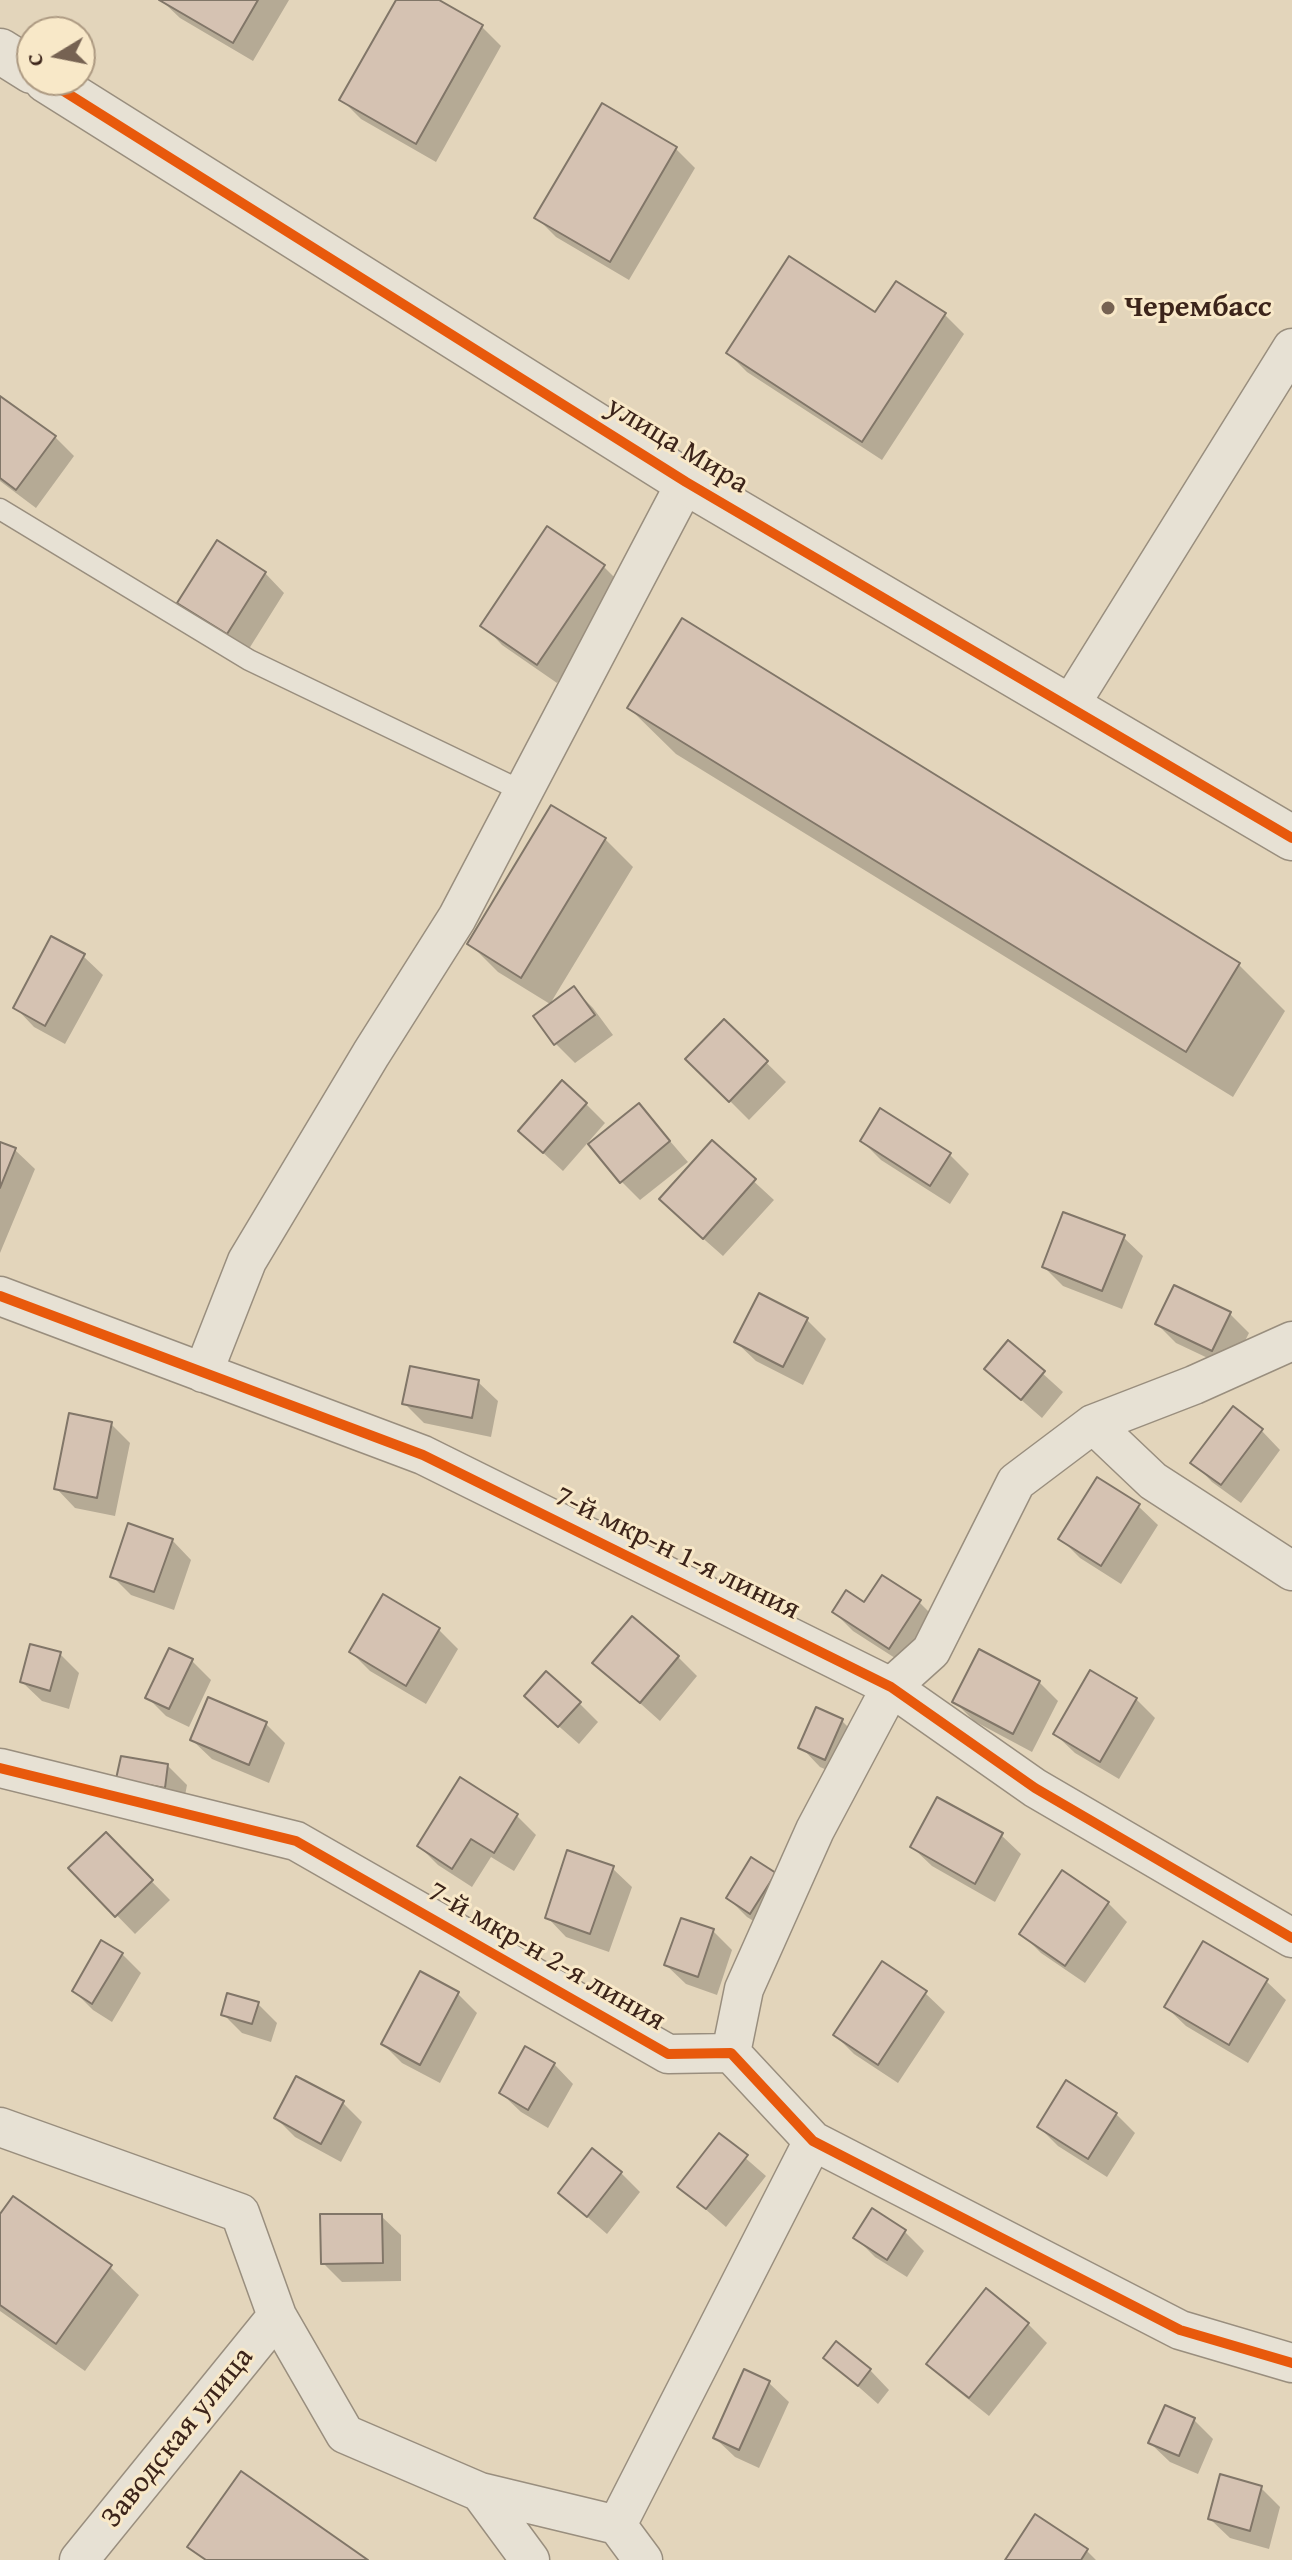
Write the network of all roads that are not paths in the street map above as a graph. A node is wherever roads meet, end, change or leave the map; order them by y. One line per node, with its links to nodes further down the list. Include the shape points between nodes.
1 (71, 96): 3 (street, улица Мира)
2 (1292, 348): 5 (street)
3 (686, 482): 5 (street, улица Мира); 6 (street)
4 (0, 509): 6 (lane, via 249,660)
5 (1070, 705): 7 (street, улица Мира)
6 (522, 791): 10 (street, via 457,918 247,1261)
7 (1292, 838)
8 (0, 1296): 10 (street, 7-й мкр-н 1-я линия)
9 (1292, 1341): 11 (street)
10 (203, 1373): 13 (street, 7-й мкр-н 1-я линия, via 423,1455)
11 (1093, 1424): 12 (street, via 1153,1481); 13 (street, via 1016,1482 931,1651)
12 (1292, 1571)
13 (891, 1687): 15 (street, 7-й мкр-н 1-я линия, via 1035,1788); 16 (street, via 815,1830 744,1989)
14 (0, 1768): 16 (street, 7-й мкр-н 2-я линия, via 296,1841 668,2054)
15 (1292, 1938)
16 (731, 2053): 18 (street)
17 (0, 2127): 19 (street, via 240,2213)
18 (813, 2141): 20 (street, via 1180,2330); 22 (street)
19 (277, 2316): 21 (street, via 345,2434); 23 (street, Заводская улица)
20 (1292, 2363)
21 (480, 2492): 22 (street); 24 (street)
22 (617, 2525): 25 (street)
23 (79, 2560)
24 (530, 2560)
25 (643, 2560)

